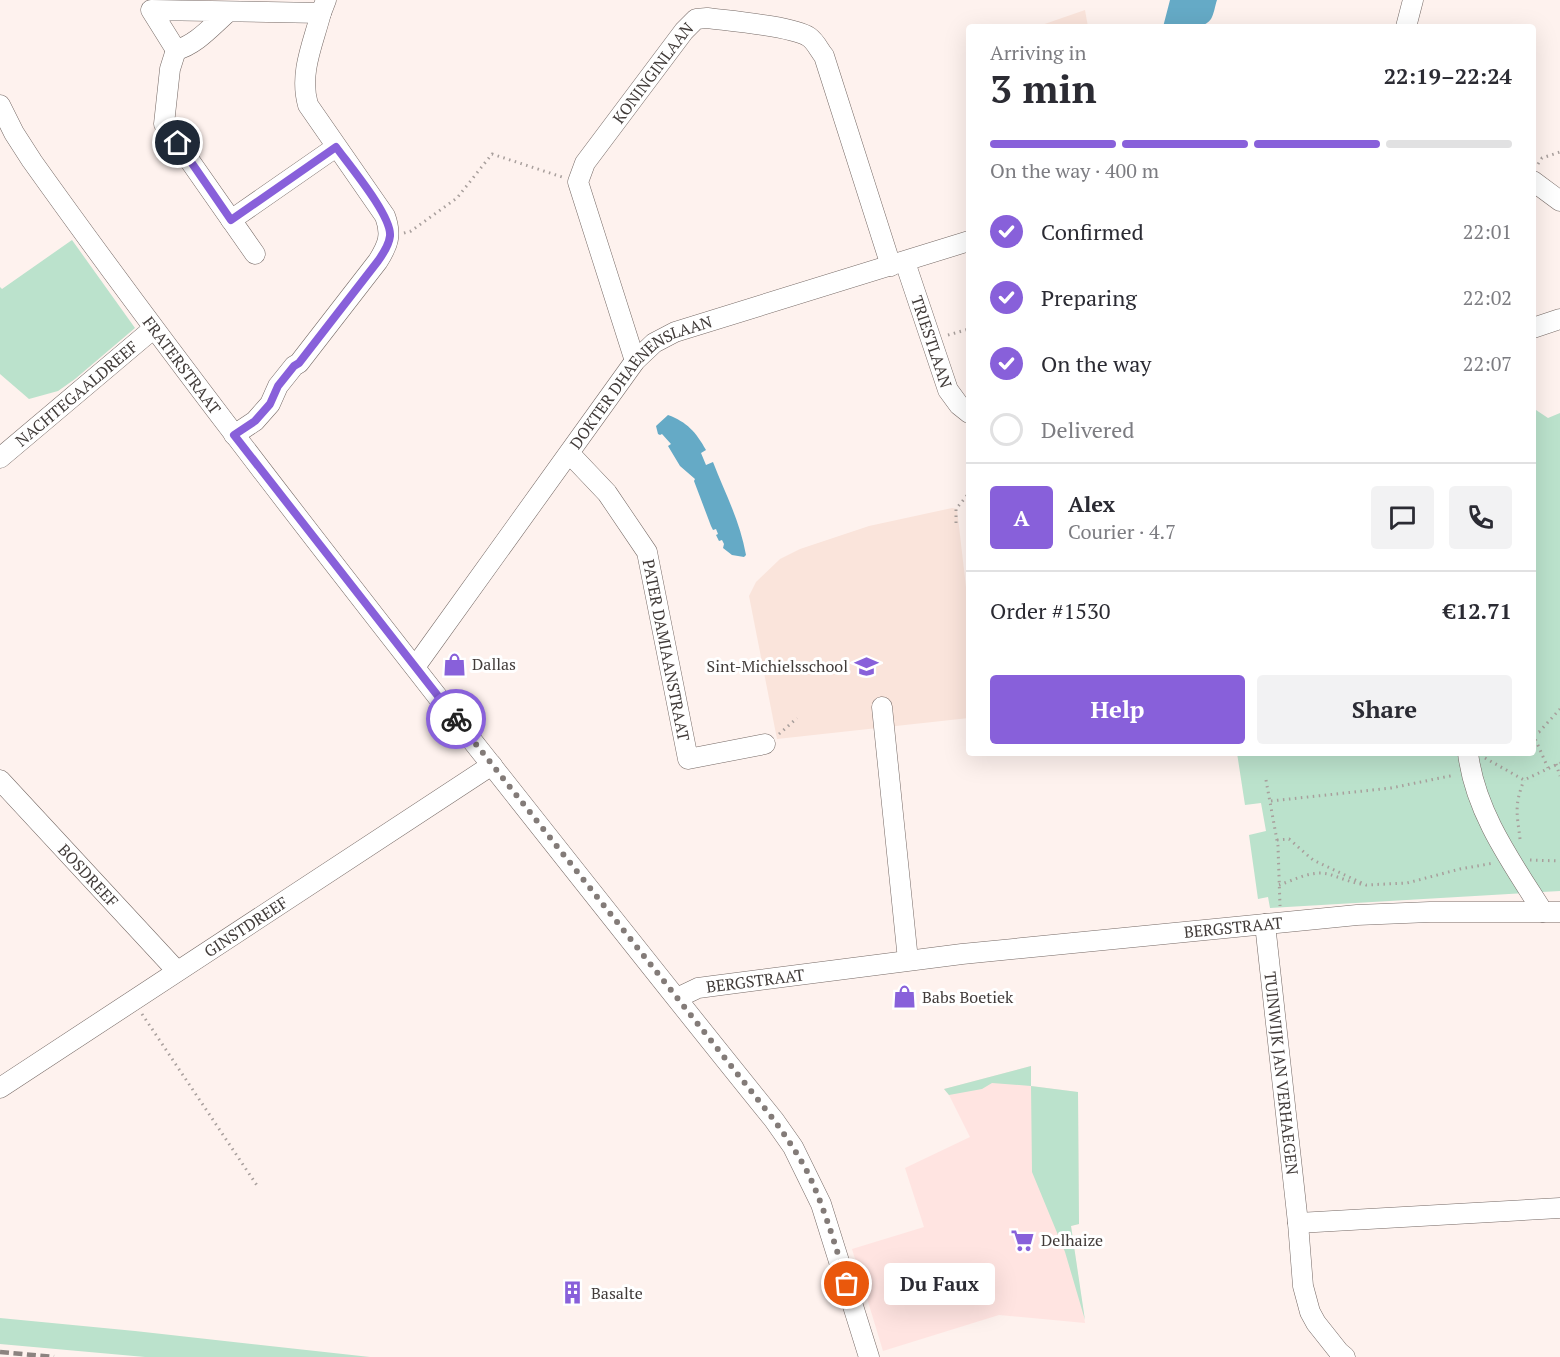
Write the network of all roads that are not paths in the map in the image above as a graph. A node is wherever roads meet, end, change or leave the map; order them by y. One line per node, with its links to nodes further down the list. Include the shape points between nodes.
1 (1413, 0): 4 (street)
2 (324, 7): 3 (street); 8 (street, via 304,72 305,95)
3 (227, 13): 5 (street, via 184,48); 5 (street, via 151,10)
4 (1407, 24)
5 (176, 50): 11 (street, via 164,124)
6 (0, 105): 7 (street, FRATERSTRAAT)
7 (7, 137): 17 (street, FRATERSTRAAT, via 32,161)
8 (336, 147): 11 (street); 20 (street, via 385,216 390,236 386,248 278,386 270,404 255,421)
9 (1536, 183): 10 (street)
10 (1560, 201)
11 (231, 220): 13 (street)
12 (966, 242): 14 (street, DOKTER DHAENENSLAAN)
13 (255, 254)
14 (898, 264): 18 (street, DOKTER DHAENENSLAAN, via 675,332 654,343); 18 (street, KONINGINLAAN, via 824,56 814,42 800,32 707,18 696,20 585,163 578,182); 19 (street, TRIESTLAAN, via 948,390)
15 (1560, 319): 16 (street)
16 (1536, 326)
17 (153, 329): 20 (street, FRATERSTRAAT); 22 (street, NACHTEGAALDREEF)
18 (635, 361): 21 (street, DOKTER DHAENENSLAAN)
19 (966, 410)
20 (234, 435): 23 (street, FRATERSTRAAT)
21 (570, 454): 23 (street, DOKTER DHAENENSLAAN); 25 (street, PATER DAMIAANSTRAAT, via 607,494 647,552 688,759)
22 (0, 458)
23 (415, 667): 27 (street, FRATERSTRAAT)
24 (882, 708): 31 (street)
25 (765, 744)
26 (1469, 761): 29 (street, via 1485,813)
27 (492, 765): 32 (street, GINSTDREEF); 33 (street, FRATERSTRAAT)
28 (0, 780): 32 (street, BOSDREEF)
29 (1551, 912): 30 (street, BERGSTRAAT, via 1430,912)
30 (1273, 923): 31 (street, BERGSTRAAT); 36 (street, TUINWIJK JAN VERHAEGEN)
31 (908, 960): 33 (street, BERGSTRAAT, via 698,988)
32 (177, 970): 34 (street, GINSTDREEF)
33 (677, 998): 37 (street, FRATERSTRAAT, via 774,1120 808,1174 825,1215)
34 (0, 1088)
35 (1560, 1209): 36 (street)
36 (1298, 1223): 38 (street, TUINWIJK JAN VERHAEGEN, via 1303,1286 1310,1312 1323,1334)
37 (869, 1357)
38 (1345, 1357)

